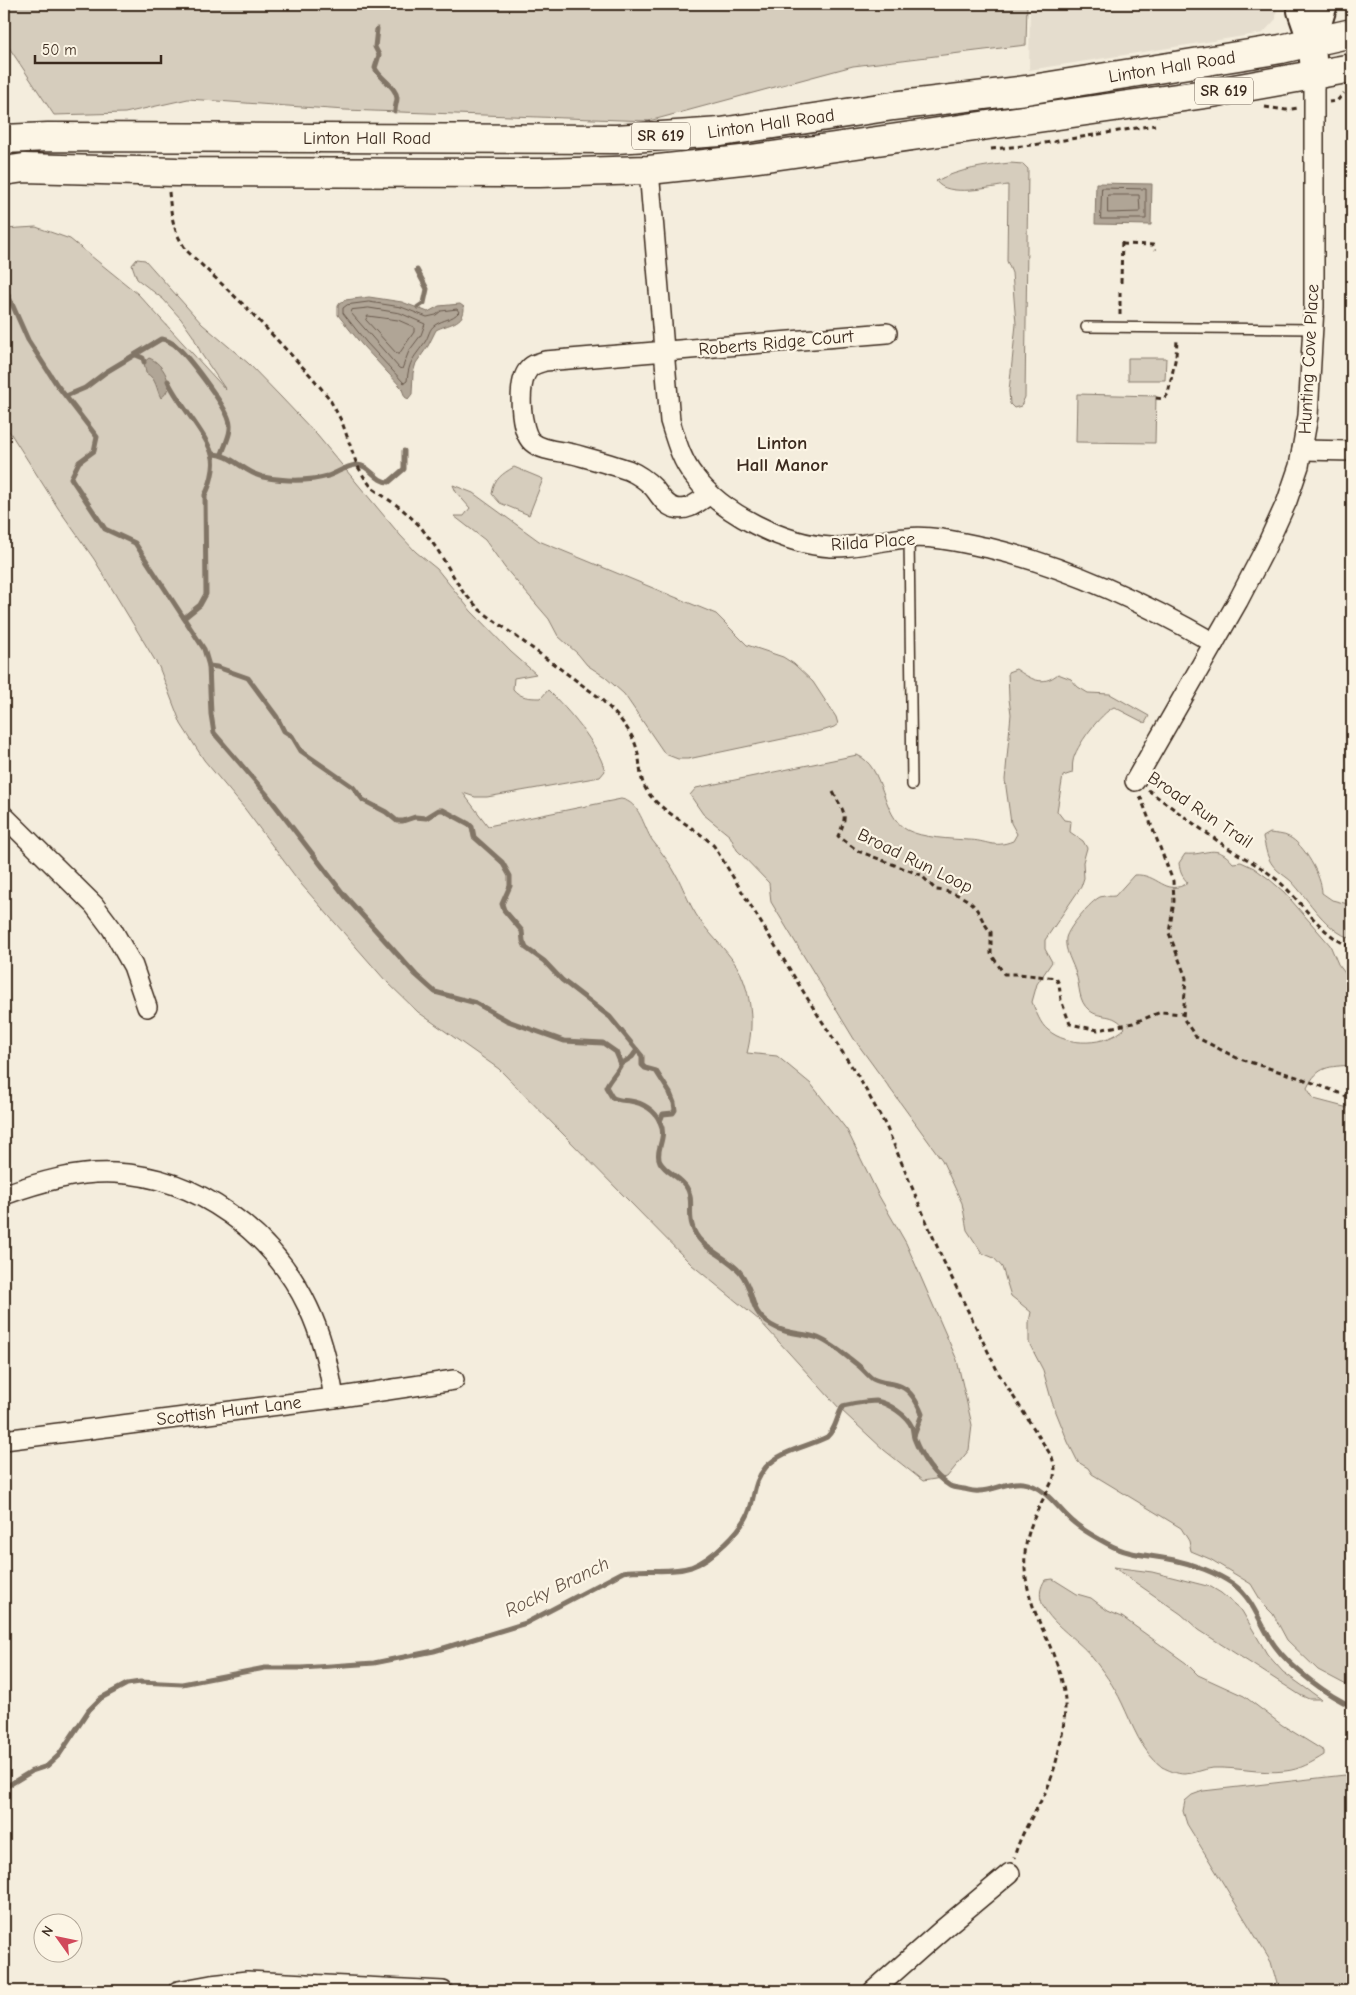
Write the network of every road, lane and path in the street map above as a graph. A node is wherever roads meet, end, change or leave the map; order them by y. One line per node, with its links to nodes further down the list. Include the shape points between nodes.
1 (1302, 4): 4 (main road, via 1301,11)
2 (1324, 4): 4 (main road)
3 (1352, 33): 4 (main road, Linton Hall Road / SR 619)
4 (1312, 43): 6 (main road); 7 (main road, Linton Hall Road / SR 619, via 1026,90 721,132 607,139)
5 (1352, 68): 6 (main road, Linton Hall Road / SR 619)
6 (1314, 76): 8 (main road, Linton Hall Road / SR 619, via 751,159); 19 (street, Hunting Cove Place)
7 (4, 139)
8 (649, 170): 10 (main road, Linton Hall Road / SR 619, via 540,173); 21 (street, Rilda Place)
9 (4, 171): 10 (main road, Linton Hall Road / SR 619, via 24,168)
10 (168, 172): 40 (path, via 171,217 187,252 246,307 324,391 342,422 357,465 372,488 420,526 462,592 480,610 616,713 638,752 646,790 655,801 704,835 714,846 863,1084 886,1126 942,1258 999,1374 1052,1457 1054,1477 1029,1531 1024,1569 1029,1595 1057,1667 1065,1700 1056,1759 1046,1791 1019,1841)
11 (1122, 238): 12 (path)
12 (1122, 244): 13 (path, via 1153,245); 14 (path)
13 (1155, 250)
14 (1121, 283)
15 (1120, 291): 17 (path)
16 (1086, 327): 17 (lane)
17 (1119, 328): 18 (lane)
18 (1177, 328): 19 (lane); 22 (path, via 1176,356 1168,394 1164,399)
19 (1313, 329): 23 (street, Hunting Cove Place, via 1308,416)
20 (888, 333): 21 (street, Roberts Ridge Court)
21 (664, 352): 25 (street, Rilda Place, via 670,421 678,448 692,474); 25 (street, Roberts Ridge Court, via 534,364 522,381 524,428 533,443 542,448 636,474 674,508 683,509)
22 (1156, 398)
23 (1302, 450): 24 (street); 27 (street, Hunting Cove Place, via 1287,501 1266,549)
24 (1352, 451)
25 (709, 494): 26 (street, Rilda Place, via 751,521 810,545 850,547)
26 (909, 538): 27 (street, Rilda Place, via 987,548 1063,570 1114,590); 29 (lane)
27 (1214, 643): 28 (street, Hunting Cove Place)
28 (1135, 781): 32 (path, Broad Run Trail, via 1225,846 1261,867 1326,930); 34 (path, Broad Run Trail, via 1173,881 1174,901 1169,933 1186,978)
29 (912, 784)
30 (833, 792): 34 (path, Broad Run Loop, via 846,821 838,836 858,851 921,875 936,890 949,891 973,905 991,932 991,954 1004,974 1056,978 1070,1024 1098,1030 1133,1023 1161,1012)
31 (4, 816): 33 (street, via 94,904 133,966)
32 (1352, 947)
33 (147, 1007)
34 (1183, 1014): 35 (path, via 1196,1037 1237,1058)
35 (1352, 1098)
36 (4, 1195): 38 (street, via 56,1179 115,1173 169,1184 219,1206 250,1229 292,1278 321,1336)
37 (454, 1380): 38 (street, Scottish Hunt Lane)
38 (334, 1398): 39 (street, Scottish Hunt Lane)
39 (4, 1440)
40 (1010, 1874): 43 (street)
41 (178, 1991): 42 (street, via 247,1981)
42 (443, 1991)
43 (873, 1991)

